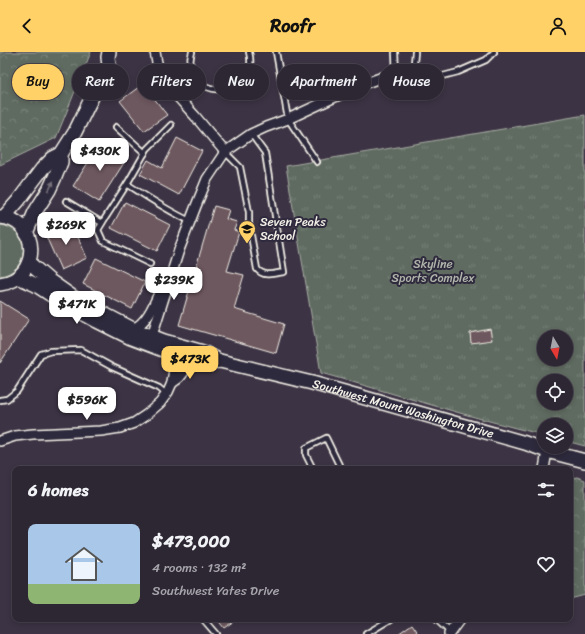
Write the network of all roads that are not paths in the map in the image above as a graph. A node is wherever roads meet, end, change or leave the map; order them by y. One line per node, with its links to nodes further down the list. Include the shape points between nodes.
1 (155, 52): 18 (street, via 157,63 168,86)
2 (192, 52): 3 (lane, via 189,60 193,76 203,86 218,90 229,89 242,83 248,75 251,60)
3 (249, 52)
4 (276, 52): 13 (lane)
5 (395, 52): 9 (lane)
6 (414, 52): 10 (lane)
7 (494, 52): 11 (lane, via 486,60)
8 (109, 54): 19 (main road, via 92,87 94,93)
9 (400, 64)
10 (409, 64)
11 (444, 76)
12 (379, 78): 13 (street)
13 (288, 119): 16 (street); 20 (lane)
14 (171, 125): 17 (lane)
15 (116, 127): 17 (lane)
16 (251, 134): 18 (street); 18 (lane, via 264,153 284,272 264,274 257,269 240,167)
17 (145, 152): 21 (lane)
18 (225, 152): 24 (street, via 207,179)
19 (61, 154): 23 (main road, via 52,158); 26 (main road, one-way to 19, via 49,190 61,162)
20 (317, 162)
21 (127, 184): 24 (lane); 25 (lane)
22 (66, 201): 25 (lane)
23 (2, 217): 26 (main road, via 13,220)
24 (190, 221): 27 (street)
25 (102, 223): 29 (lane, via 98,230 103,241)
26 (26, 233): 28 (main road, via 31,252)
27 (179, 250): 32 (street, via 148,317); 33 (street)
28 (29, 263): 30 (main road); 32 (main road, Southwest Mount Washington Drive, via 77,300)
29 (150, 264)
30 (18, 277): 31 (main road); 33 (main road, Southwest Mount Washington Drive, via 97,321)
31 (0, 284)
32 (134, 329): 33 (main road, Southwest Mount Washington Drive)
33 (151, 341): 34 (main road, Southwest Mount Washington Drive); 35 (main road, Southwest Mount Washington Drive, via 164,341 202,352)
34 (176, 355): 36 (main road, Southwest Mount Washington Drive); 37 (street)
35 (220, 361): 36 (main road, Southwest Mount Washington Drive); 41 (main road, Southwest Mount Washington Drive, via 312,383)
36 (202, 362): 37 (street, via 187,366)
37 (172, 383): 38 (street)
38 (166, 394): 39 (lane, via 159,388 81,350 51,350 41,354 17,391 7,399); 40 (street, via 146,415 120,428 33,434)
39 (0, 400)
40 (0, 441)
41 (537, 447)
42 (547, 454): 47 (street)
43 (559, 454): 44 (main road, Southwest Mount Washington Drive)
44 (585, 461)
45 (312, 466): 46 (lane, via 306,455 306,448 326,438)
46 (339, 466)
47 (545, 466)
48 (206, 622): 53 (lane)
49 (386, 622): 54 (lane)
50 (439, 622): 52 (lane)
51 (458, 622): 52 (street)
52 (450, 633)
53 (216, 634)
54 (366, 634)

